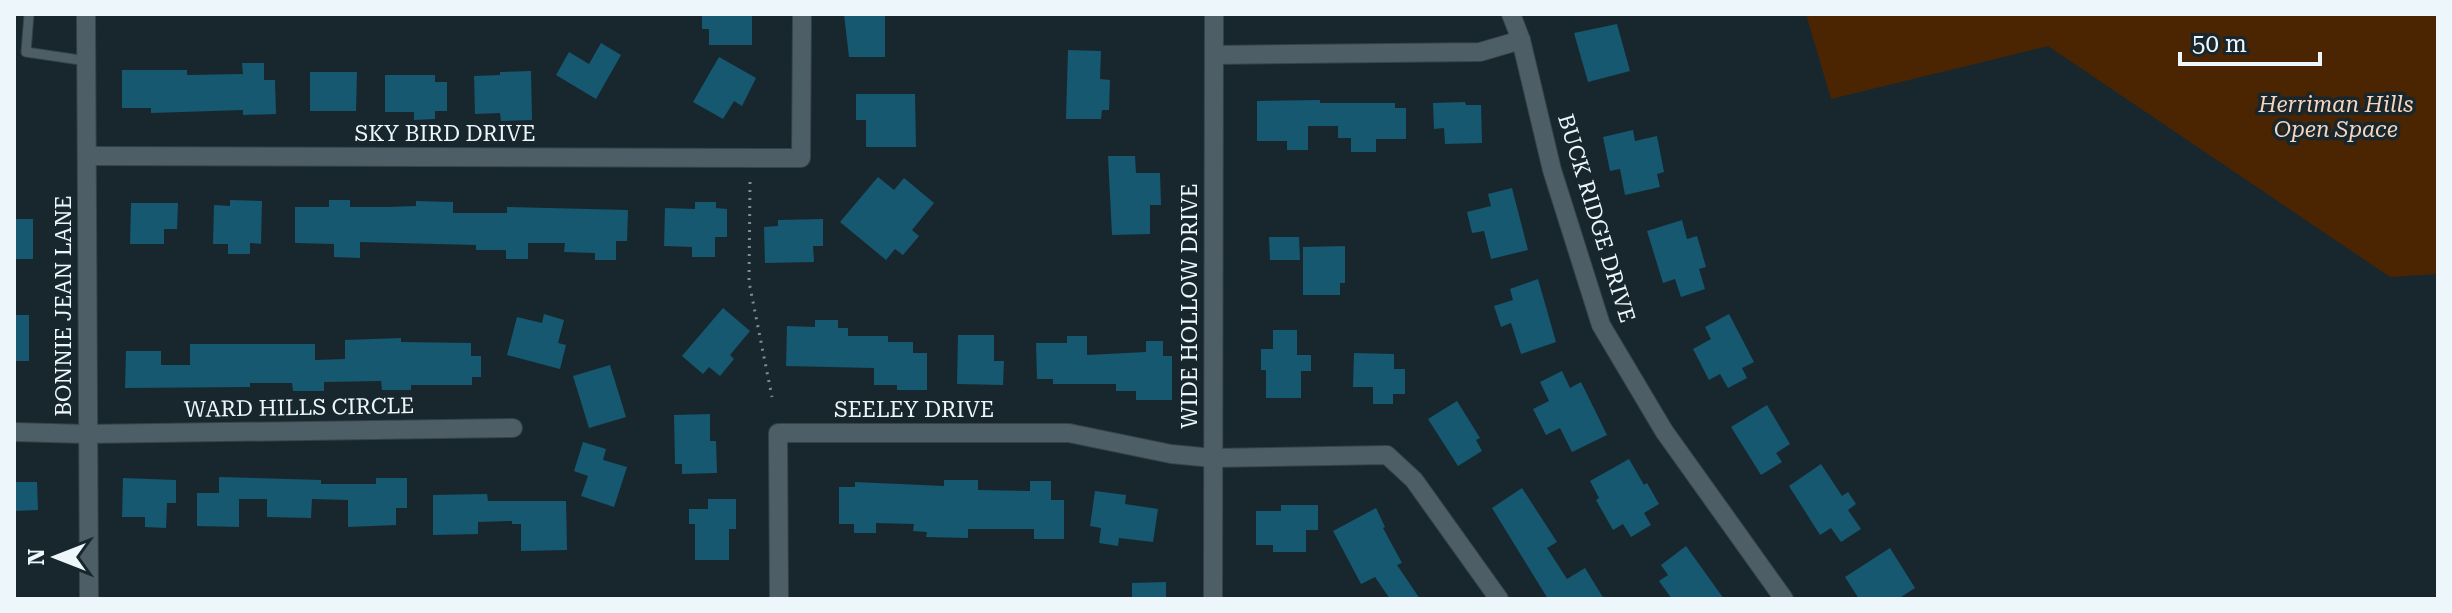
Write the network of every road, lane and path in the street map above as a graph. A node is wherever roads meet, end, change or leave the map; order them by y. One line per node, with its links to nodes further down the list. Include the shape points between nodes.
1 (29, 14): 8 (lane, via 26,52)
2 (86, 14): 8 (street, BONNIE JEAN LANE)
3 (802, 14): 9 (street, SKY BIRD DRIVE, via 801,158)
4 (1214, 14): 7 (street, WIDE HOLLOW DRIVE)
5 (1511, 14): 6 (street, BUCK RIDGE DRIVE)
6 (1521, 40): 7 (street, via 1480,52); 20 (street, BUCK RIDGE DRIVE, via 1552,170 1601,325 1664,431)
7 (1214, 55): 15 (street, WIDE HOLLOW DRIVE)
8 (87, 61): 9 (street, BONNIE JEAN LANE)
9 (88, 156): 14 (street, BONNIE JEAN LANE)
10 (750, 182): 11 (path, via 749,282)
11 (772, 397)
12 (513, 428): 14 (street, WARD HILLS CIRCLE)
13 (14, 432): 14 (street, WARD HILLS CIRCLE)
14 (86, 434): 16 (street, BONNIE JEAN LANE)
15 (1213, 458): 17 (street, SEELEY DRIVE, via 1069,433 778,433); 18 (street, WIDE HOLLOW DRIVE); 19 (street, via 1387,455 1414,480)
16 (89, 599)
17 (779, 599)
18 (1213, 599)
19 (1499, 599)
20 (1784, 599)

